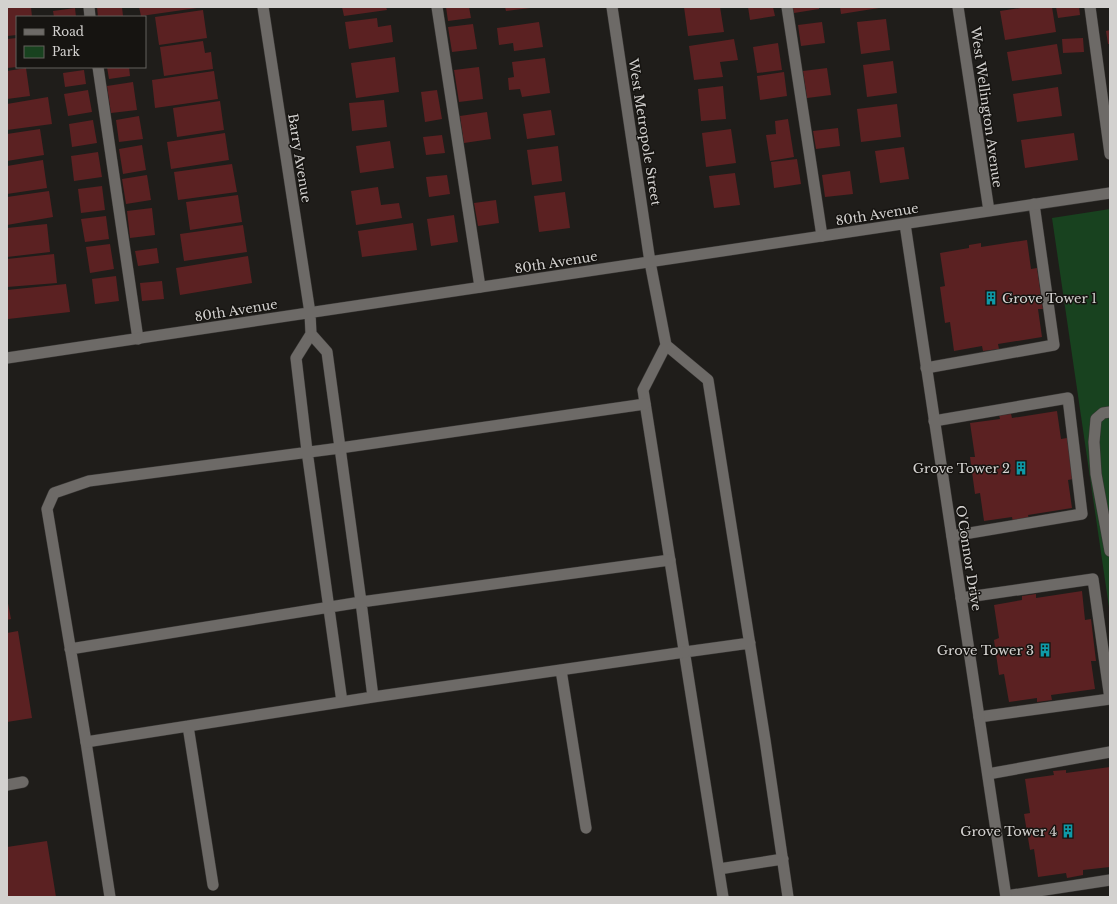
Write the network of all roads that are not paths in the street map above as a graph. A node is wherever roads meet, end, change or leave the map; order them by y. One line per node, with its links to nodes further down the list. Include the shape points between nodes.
1 (263, 7): 16 (street, Barry Avenue)
2 (437, 7): 15 (street)
3 (612, 7): 14 (street, West Metropole Street)
4 (787, 7): 13 (street)
5 (958, 7): 11 (street, West Wellington Avenue)
6 (1090, 7): 8 (street)
7 (98, 68): 18 (street)
8 (1110, 154)
9 (1110, 192): 10 (street, 80th Avenue)
10 (1034, 204): 11 (street, 80th Avenue); 21 (street, via 1054,345)
11 (989, 211): 12 (street, 80th Avenue)
12 (905, 224): 13 (street, 80th Avenue); 21 (street, O'Connor Drive)
13 (822, 236): 14 (street, 80th Avenue)
14 (650, 262): 15 (street, 80th Avenue); 19 (street, West Metropole Street)
15 (480, 287): 16 (street, 80th Avenue)
16 (310, 313): 17 (street, Barry Avenue); 18 (street, 80th Avenue)
17 (311, 334): 25 (street, via 327,352); 26 (street, via 296,358)
18 (138, 339): 20 (street, 80th Avenue)
19 (666, 345): 22 (street, via 643,390); 33 (street, via 708,380)
20 (7, 358)
21 (926, 368): 24 (street, O'Connor Drive)
22 (645, 404): 25 (street); 29 (street)
23 (1110, 412): 28 (street, via 1103,413 1096,419 1094,442 1096,474)
24 (934, 421): 27 (street, O'Connor Drive); 27 (street, via 1068,398 1082,514)
25 (340, 448): 26 (street); 31 (street)
26 (307, 451): 32 (street); 34 (street, via 89,481 54,493 47,509)
27 (952, 536): 30 (street, O'Connor Drive)
28 (1110, 551)
29 (670, 560): 31 (street); 35 (street)
30 (961, 598): 39 (street, O'Connor Drive); 39 (street, via 1093,579 1110,699)
31 (362, 602): 32 (street); 37 (street)
32 (330, 607): 34 (street); 38 (street)
33 (750, 643): 35 (street); 47 (street)
34 (70, 649): 41 (street)
35 (685, 652): 36 (street); 48 (street)
36 (561, 670): 37 (street); 46 (street)
37 (373, 697): 38 (street)
38 (342, 702): 40 (street)
39 (979, 717): 43 (street, O'Connor Drive)
40 (188, 726): 41 (street); 50 (street)
41 (86, 742): 51 (street)
42 (1110, 752): 43 (street)
43 (988, 774): 54 (street, O'Connor Drive)
44 (23, 782): 45 (street)
45 (7, 785)
46 (586, 828)
47 (783, 859): 48 (street); 53 (street)
48 (719, 869): 52 (street)
49 (1110, 880): 54 (street)
50 (213, 885)
51 (110, 897)
52 (724, 897)
53 (788, 897)
54 (1006, 897)

